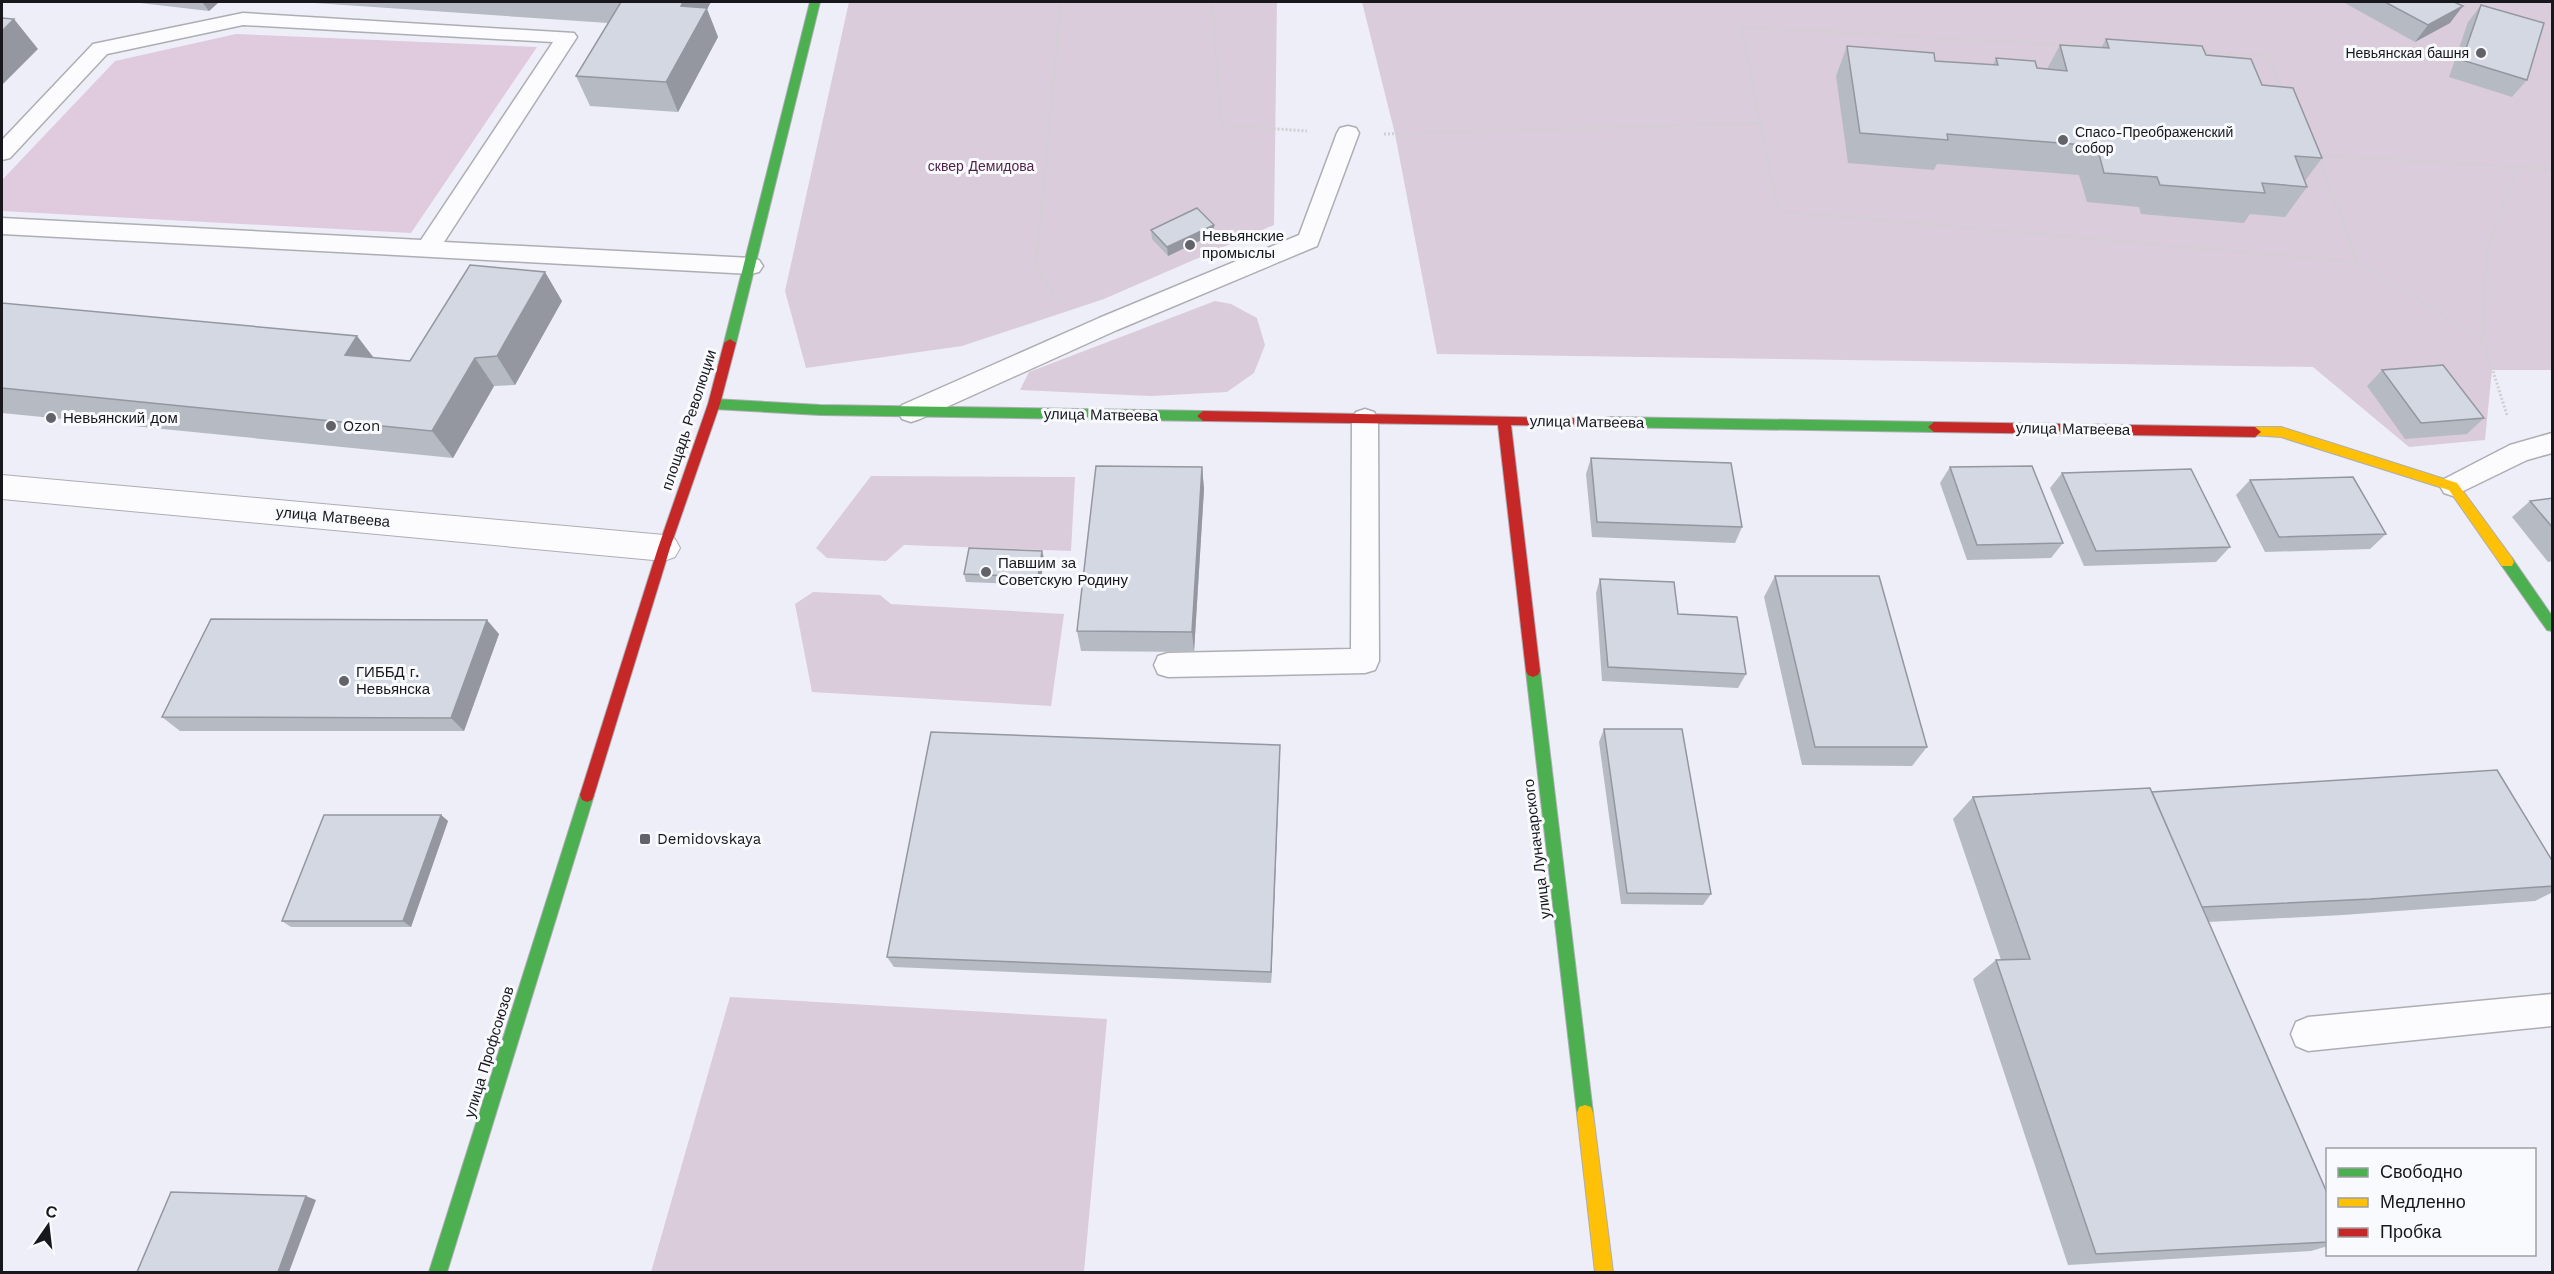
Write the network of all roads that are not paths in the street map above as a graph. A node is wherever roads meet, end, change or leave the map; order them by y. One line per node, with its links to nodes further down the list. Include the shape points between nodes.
1 (815, 2): 6 (street, площадь Революции)
2 (1348, 133): 8 (lane, via 1309,240)
3 (2, 153): 5 (lane, via 100,49 188,30 243,19 567,37)
4 (2, 226): 5 (lane)
5 (427, 250): 6 (lane)
6 (752, 266): 7 (street, площадь Революции)
7 (714, 404): 8 (street, улица Матвеева); 14 (street, площадь Революции)
8 (911, 412): 9 (street, улица Матвеева)
9 (1365, 419): 10 (street, улица Матвеева); 16 (lane, via 1365,661)
10 (1504, 421): 12 (street, улица Матвеева, via 2282,432); 21 (street, улица Луначарского)
11 (2553, 443): 12 (lane, via 2519,452)
12 (2453, 486): 15 (street)
13 (2, 487): 14 (street, улица Матвеева)
14 (664, 548): 17 (street, площадь Революции)
15 (2553, 626)
16 (1168, 665)
17 (571, 841): 20 (street, улица Профсоюзов)
18 (2553, 1010): 19 (lane)
19 (2308, 1034)
20 (438, 1272)
21 (1604, 1272)

